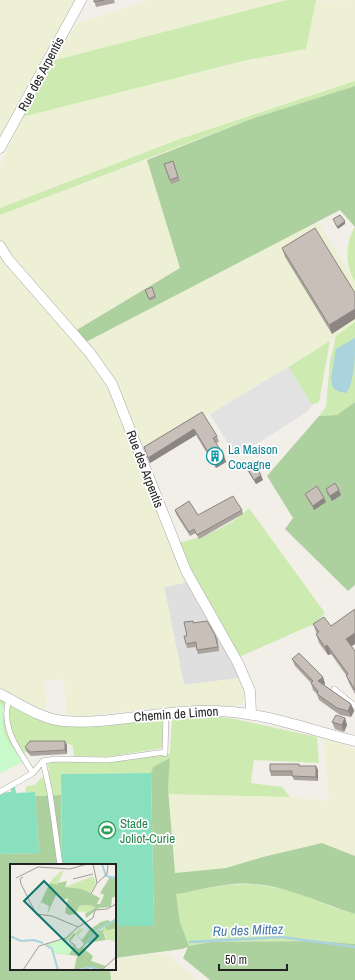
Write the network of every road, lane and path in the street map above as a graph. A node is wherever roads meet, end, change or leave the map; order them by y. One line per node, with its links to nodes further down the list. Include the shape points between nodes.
1 (81, 0): 2 (street, Rue des Arpentis)
2 (0, 148)
3 (0, 246): 8 (street, Rue des Arpentis, via 8,259 90,353 112,384 186,570 238,663 250,692)
4 (334, 688): 6 (lane)
5 (5, 696): 7 (street, Chemin de Limon, via 41,716 63,721 111,719); 11 (lane, via 8,731)
6 (355, 706)
7 (166, 712): 8 (street, Chemin de Limon); 10 (lane, via 165,753 108,760)
8 (251, 713): 9 (street, Chemin de Limon)
9 (355, 741)
10 (43, 761): 11 (lane); 13 (lane)
11 (33, 773): 12 (lane)
12 (0, 792)
13 (60, 864)

